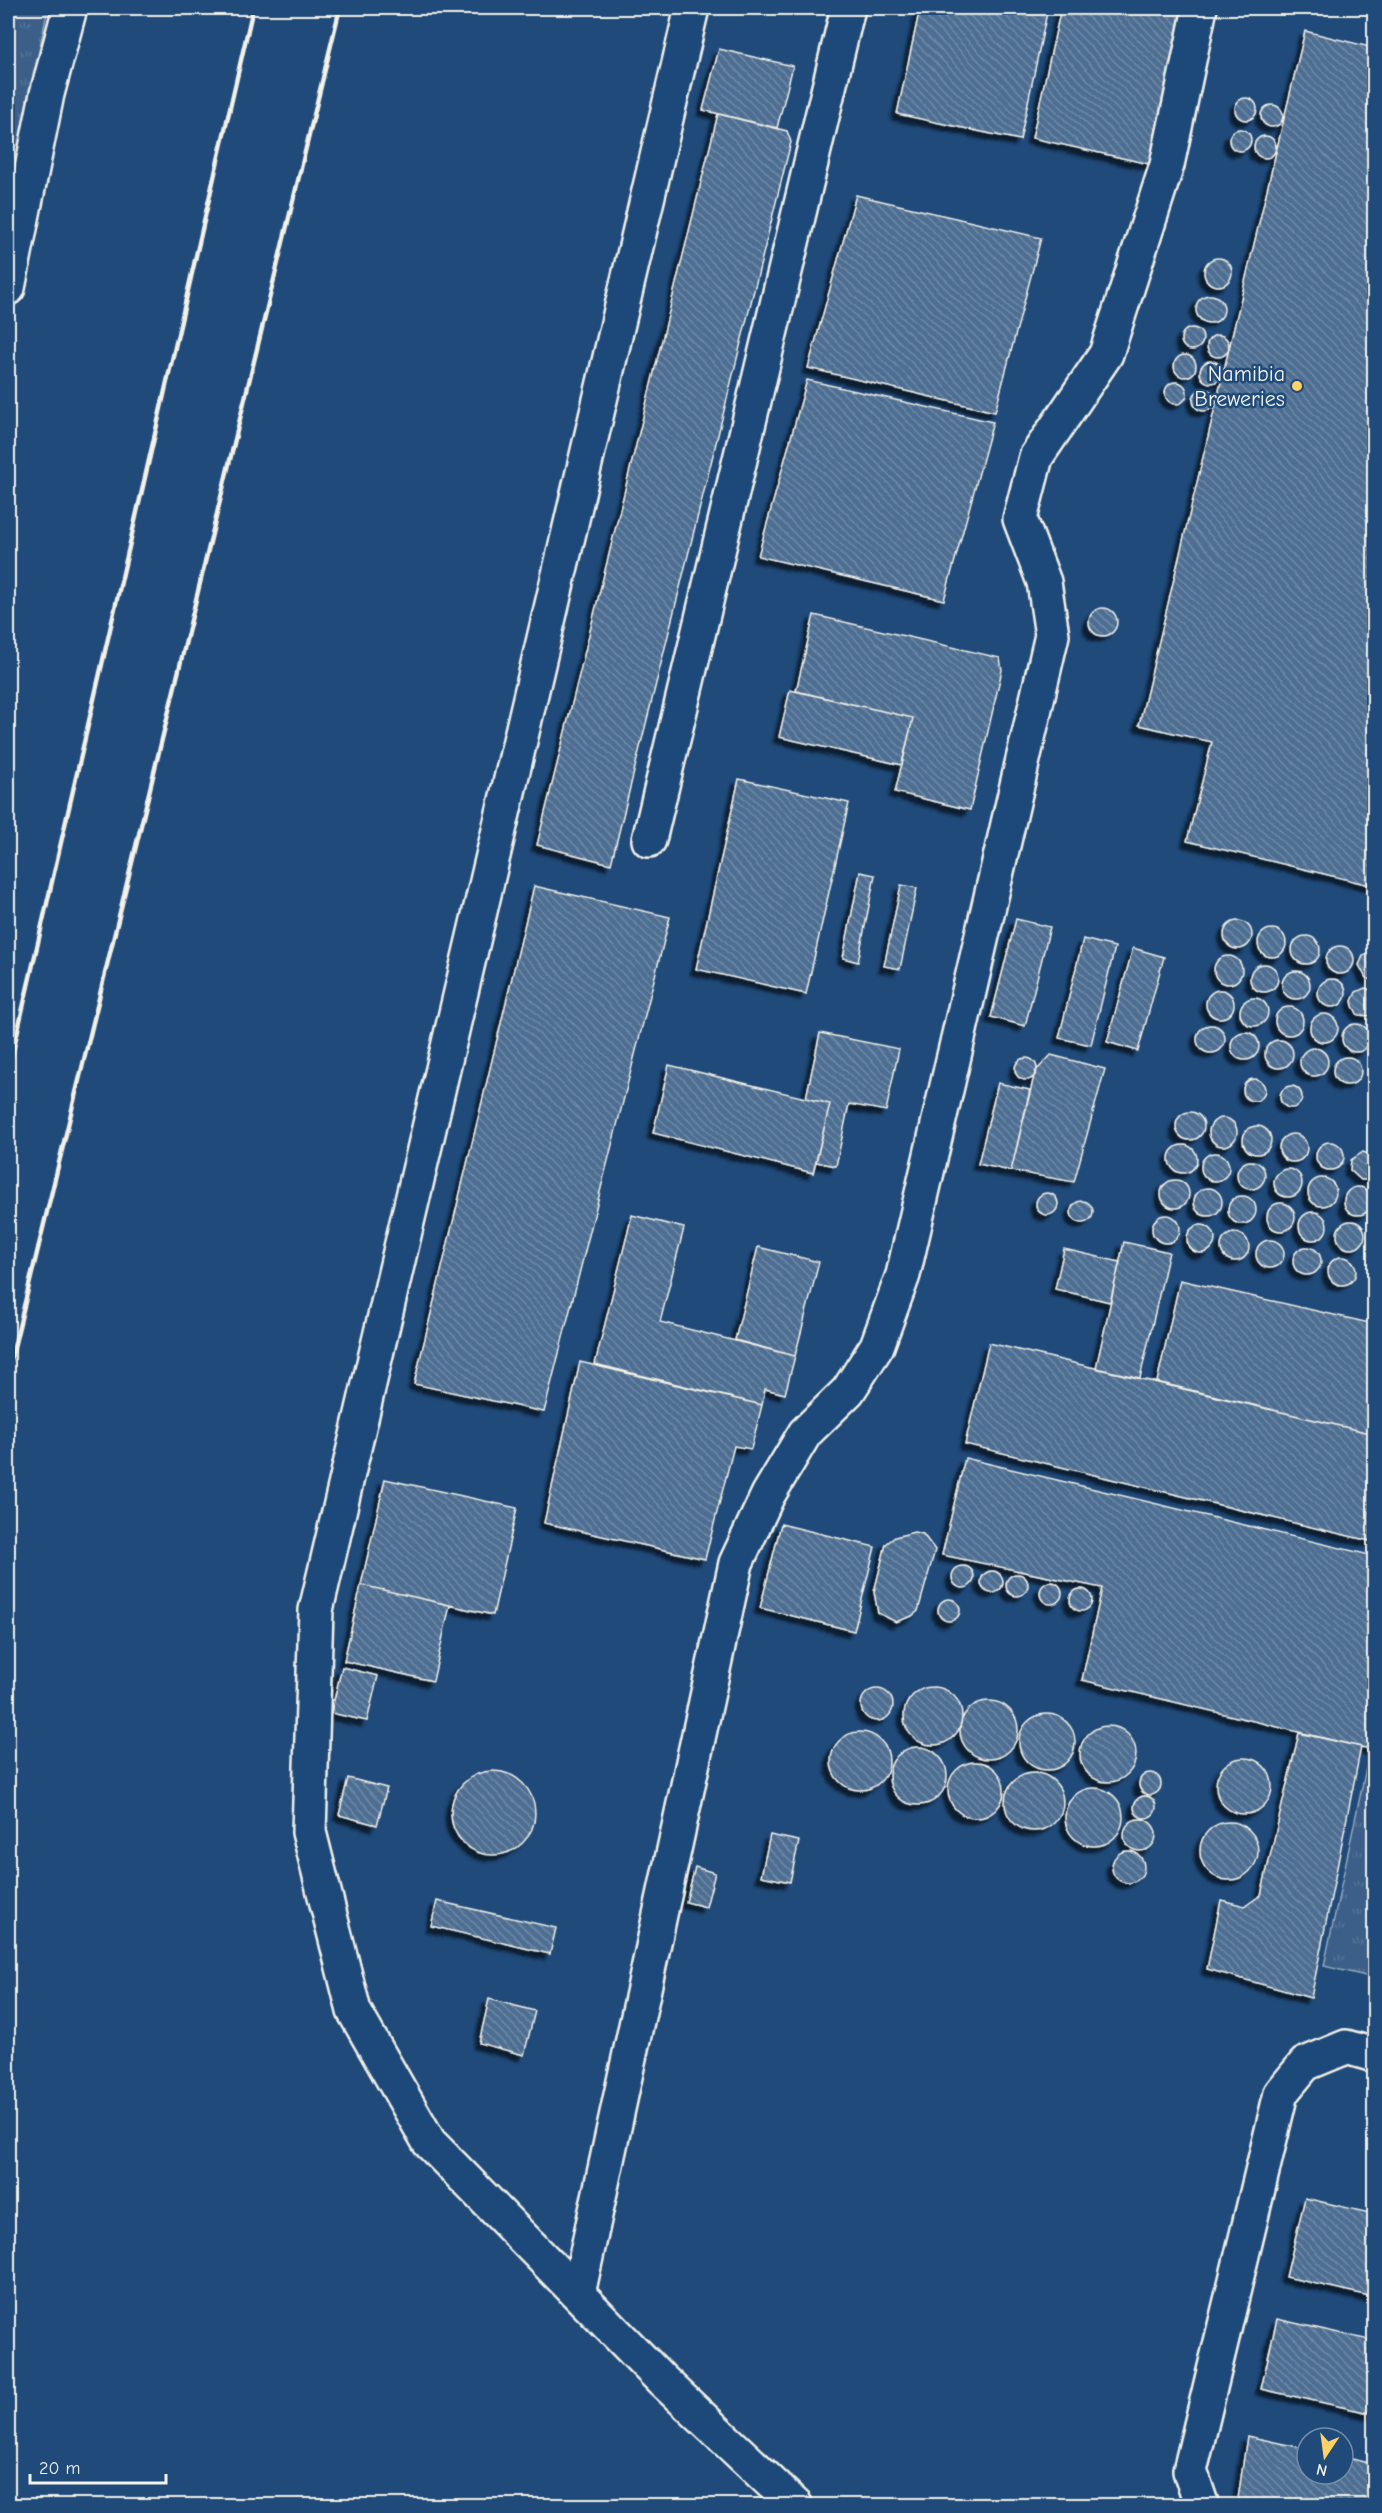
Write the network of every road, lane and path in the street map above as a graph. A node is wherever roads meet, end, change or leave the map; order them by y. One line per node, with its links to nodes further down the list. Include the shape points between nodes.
1 (70, 8): 5 (street, via 47,94)
2 (692, 8): 8 (street, via 316,1610 309,1832 354,2011 429,2142)
3 (848, 8): 6 (street)
4 (1200, 8): 8 (street, via 1167,165 1106,354 1036,457 1020,519 1044,582 1052,635 903,1275 877,1346 848,1391 805,1433 768,1495 736,1563)
5 (8, 288)
6 (648, 840)
7 (1374, 2055): 10 (street, via 1346,2047 1305,2064 1281,2093 1190,2470)
8 (578, 2294): 9 (street, via 662,2380)
9 (796, 2505)
10 (1202, 2505)

